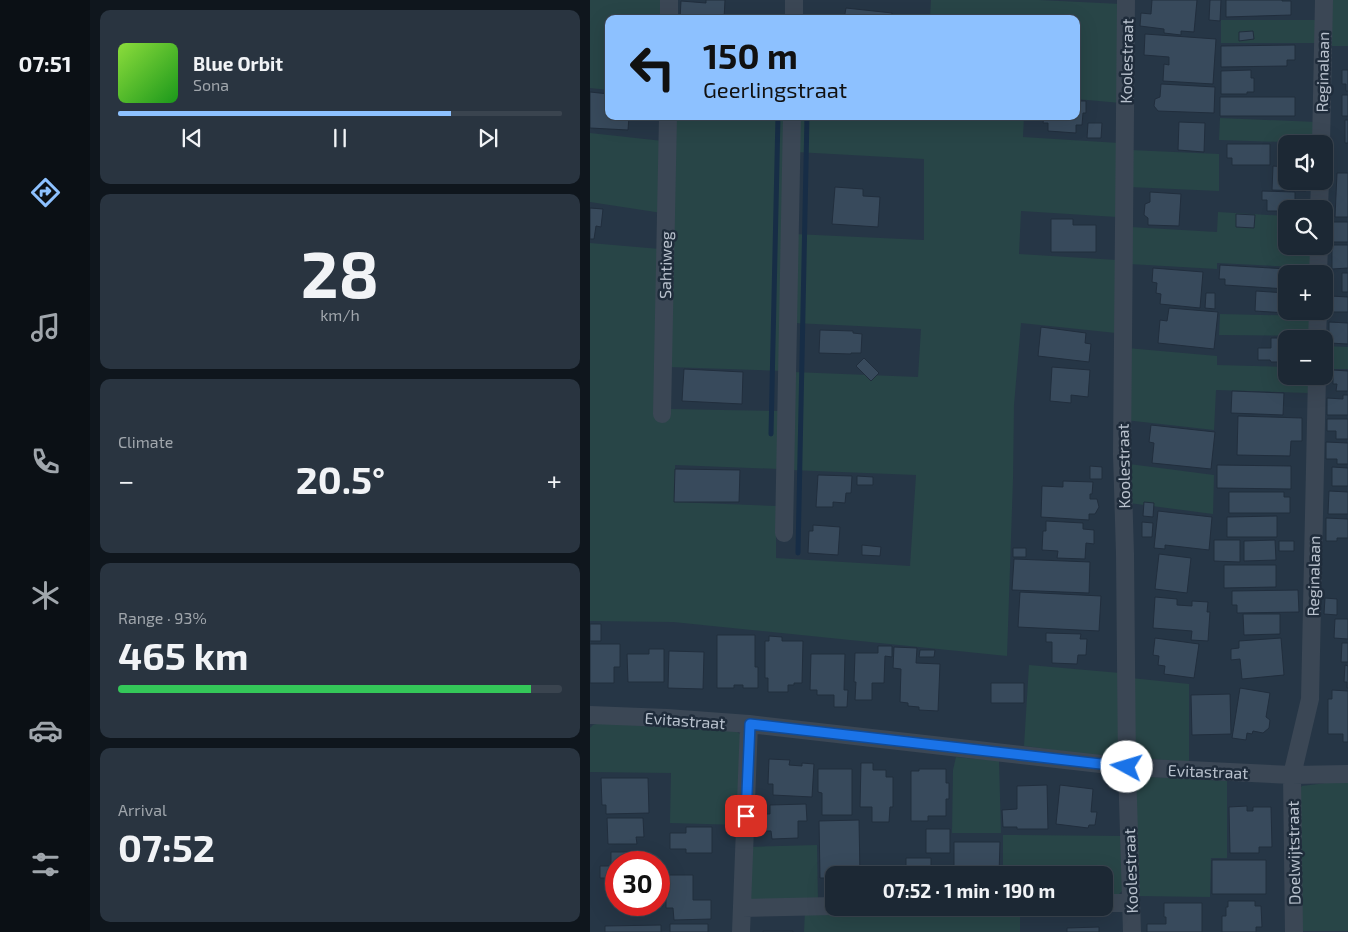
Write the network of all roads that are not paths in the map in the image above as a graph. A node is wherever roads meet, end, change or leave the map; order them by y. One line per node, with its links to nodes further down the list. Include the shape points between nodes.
1 (669, 0): 5 (street)
2 (794, 0): 6 (street)
3 (1126, 0): 15 (street, Koolestraat, via 1122,454)
4 (1324, 0): 9 (street, Reginalaan)
5 (669, 15)
6 (794, 15)
7 (668, 120): 11 (street, Sahtiweg)
8 (792, 120): 12 (street)
9 (1321, 135)
10 (1317, 385): 16 (street, Reginalaan, via 1310,699)
11 (662, 414)
12 (784, 533)
13 (590, 715): 14 (street, Evitastraat)
14 (750, 724): 15 (street, Evitastraat); 21 (street)
15 (1127, 767): 16 (street, Evitastraat); 18 (street, Koolestraat)
16 (1292, 774): 17 (street, Evitastraat); 24 (street, Doelwijtstraat)
17 (1348, 774)
18 (1132, 902): 19 (street); 23 (street, Koolestraat)
19 (1113, 903)
20 (825, 906): 21 (street)
21 (742, 908): 22 (street)
22 (741, 932)
23 (1132, 932)
24 (1294, 932)

